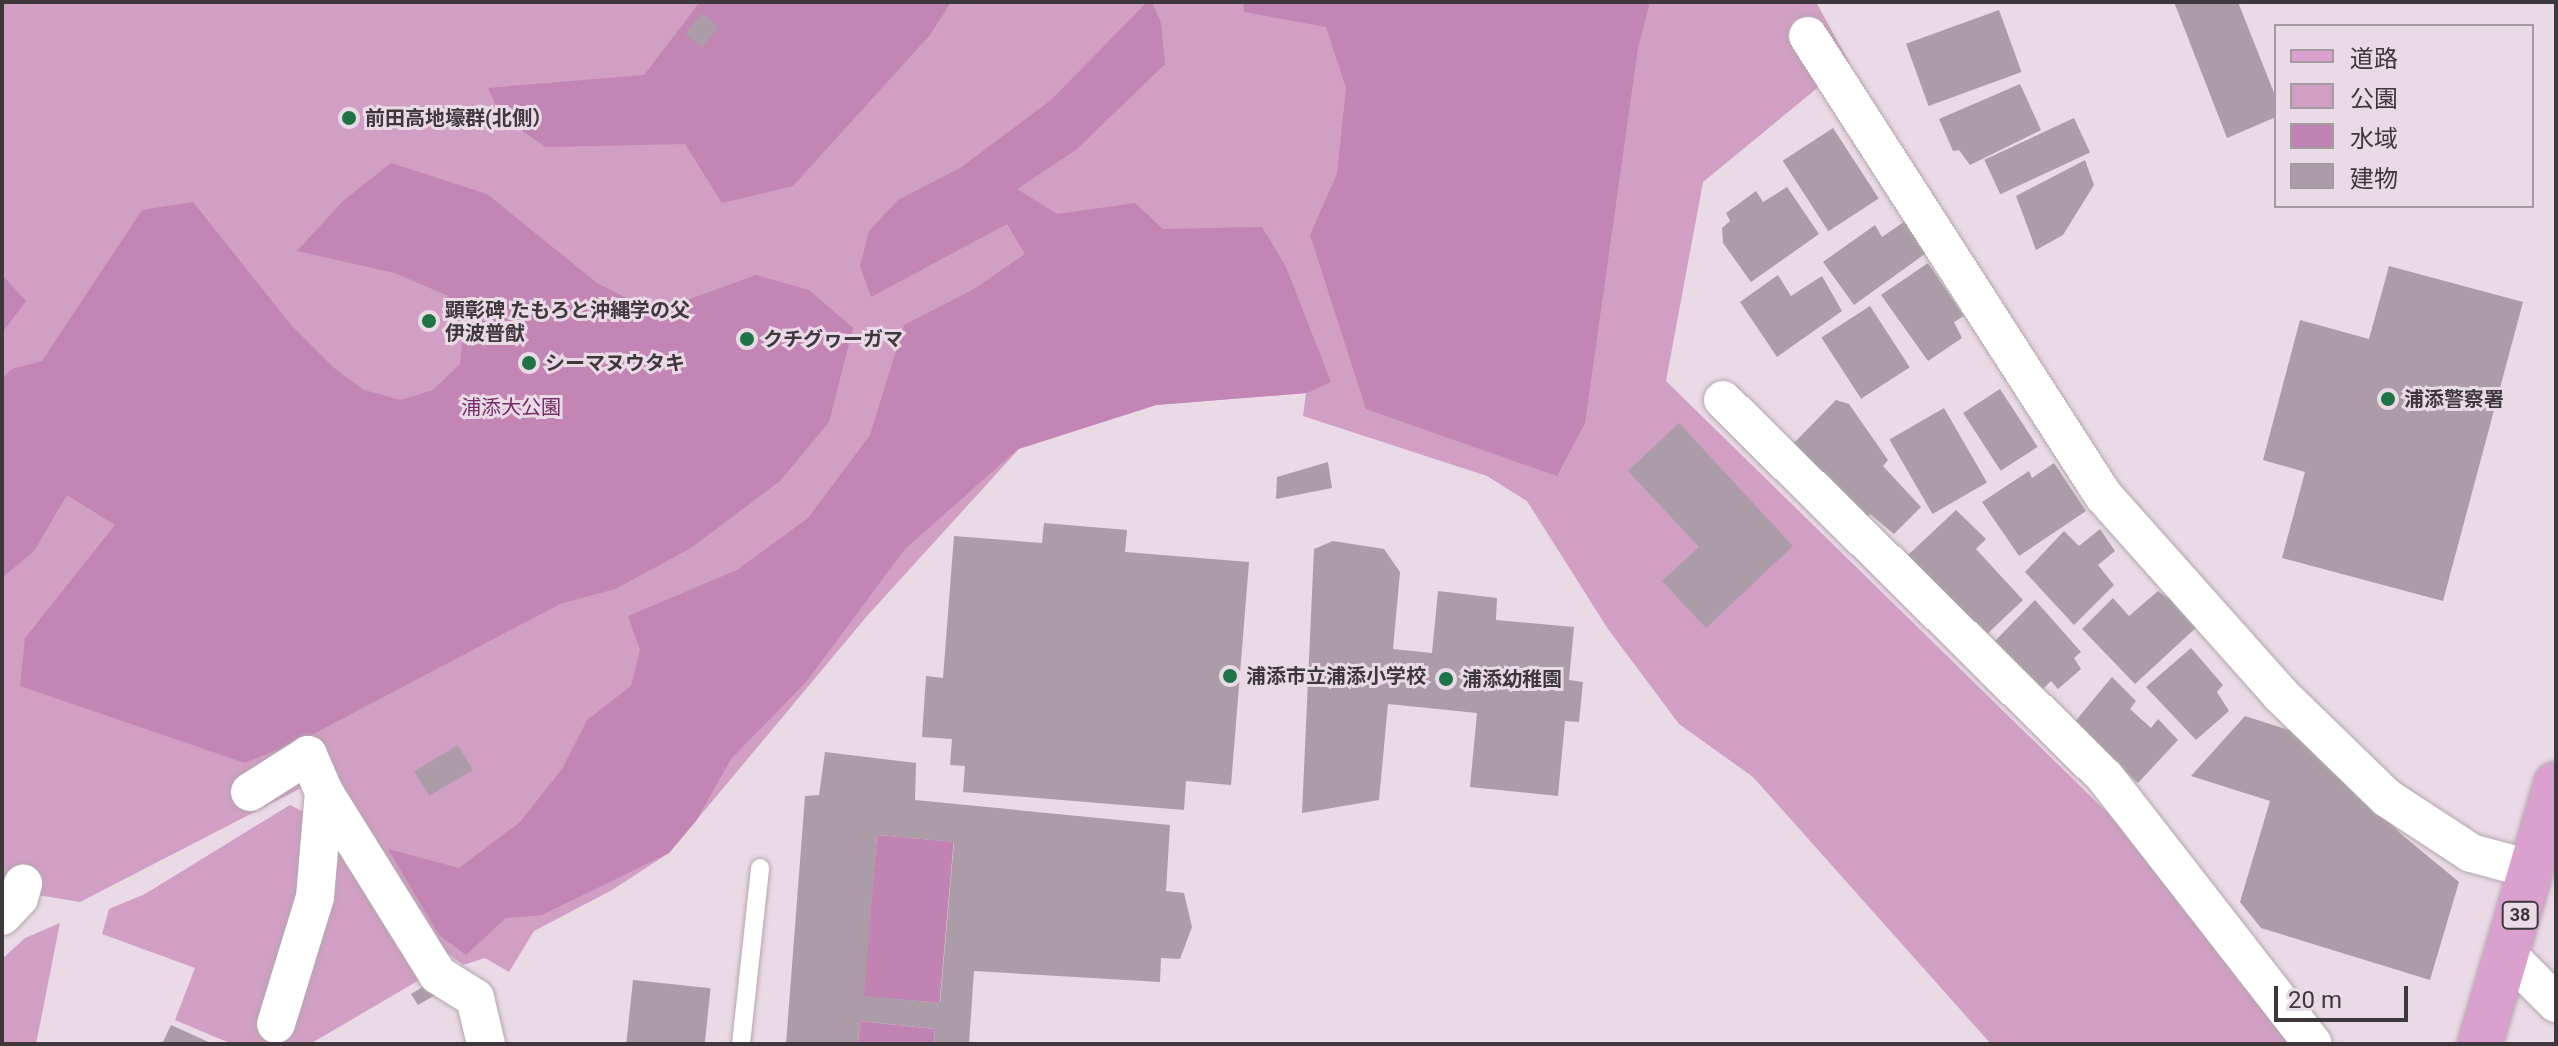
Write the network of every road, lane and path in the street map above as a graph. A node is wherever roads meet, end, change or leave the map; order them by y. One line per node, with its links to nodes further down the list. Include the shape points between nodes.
1 (1808, 36): 7 (street, via 2103,495 2280,694 2387,798 2471,853)
2 (1723, 400): 15 (street, via 2105,777)
3 (2556, 784): 7 (main road, 38)
4 (250, 792): 5 (street, via 308,755)
5 (324, 792): 12 (street, via 315,897); 13 (street, via 438,975 475,998)
6 (760, 868): 14 (lane)
7 (2534, 870): 10 (main road, 38)
8 (23, 884): 9 (street, via 19,898)
9 (2, 916)
10 (2508, 955): 11 (street); 16 (main road, 38)
11 (2556, 1003)
12 (276, 1024)
13 (486, 1044)
14 (741, 1044)
15 (2313, 1044)
16 (2480, 1044)

